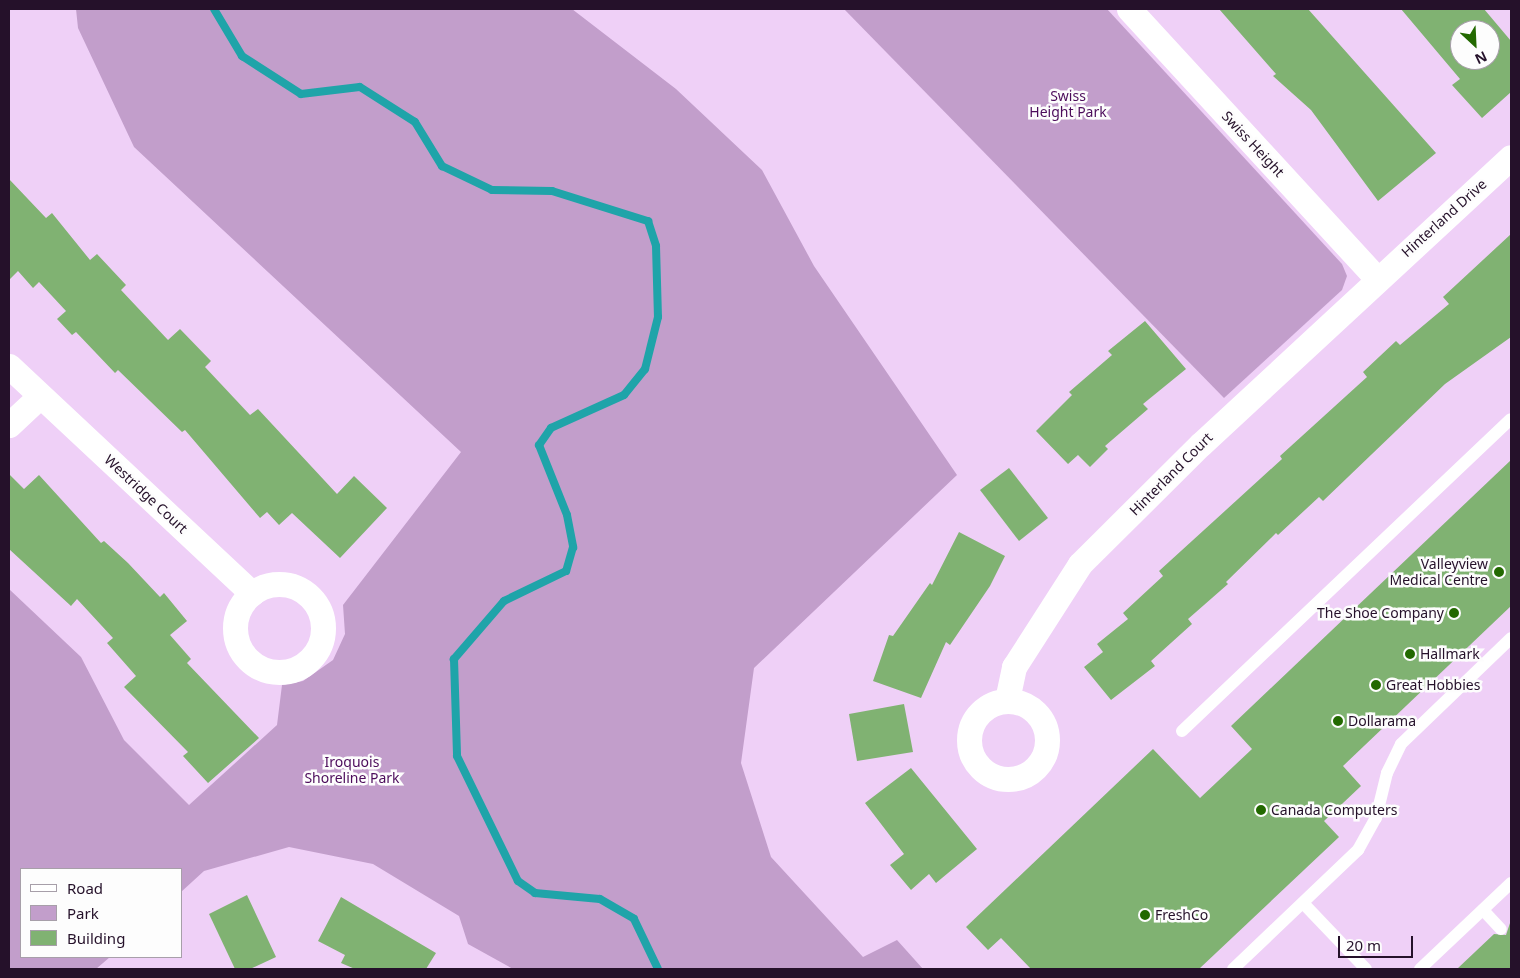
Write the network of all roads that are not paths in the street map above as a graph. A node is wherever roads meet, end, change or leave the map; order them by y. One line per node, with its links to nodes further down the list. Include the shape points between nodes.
1 (1129, 9): 3 (street, Swiss Height)
2 (1511, 157): 3 (street, Hinterland Drive)
3 (1377, 279): 10 (street, Hinterland Court, via 1200,444 1080,564 1019,658)
4 (9, 366): 5 (street, Westridge Court)
5 (40, 396): 7 (street); 8 (street, Westridge Court)
6 (1511, 419): 11 (lane)
7 (9, 425)
8 (252, 593)
9 (1511, 638): 13 (lane, via 1401,744 1364,841)
10 (1007, 700)
11 (1182, 731)
12 (1511, 883): 14 (lane)
13 (1303, 903): 16 (lane); 17 (lane)
14 (1483, 910): 15 (lane); 18 (lane)
15 (1501, 929)
16 (1233, 969)
17 (1366, 969)
18 (1420, 969)

